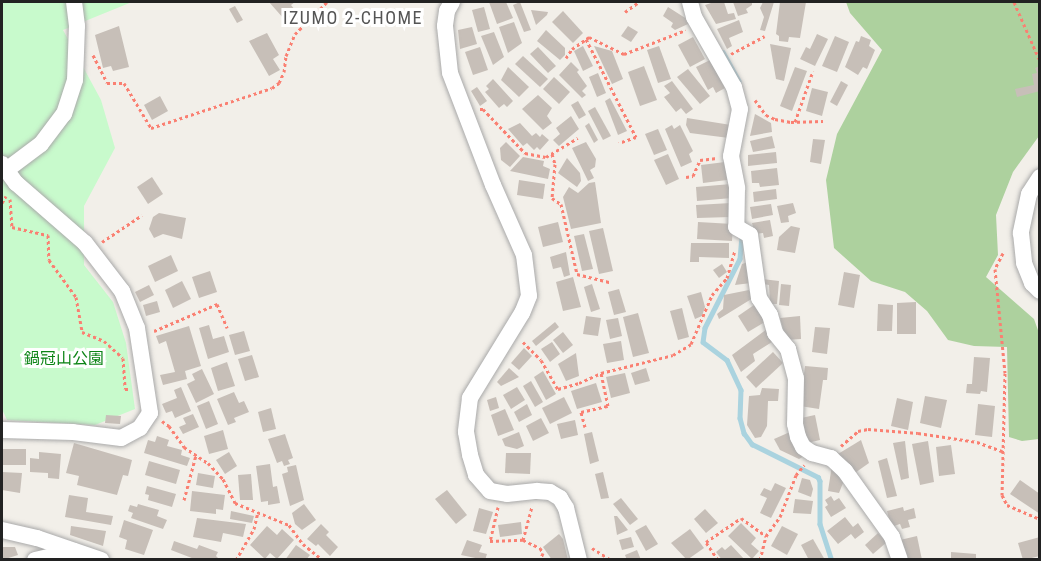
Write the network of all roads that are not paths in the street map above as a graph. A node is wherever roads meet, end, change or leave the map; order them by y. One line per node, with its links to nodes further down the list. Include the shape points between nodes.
1 (74, 2): 4 (street, via 75,80 64,114 41,144)
2 (690, 2): 13 (street, via 698,24 734,87 740,109 731,157 742,230 759,298 788,350 796,378 798,437 803,447 831,458 845,471 892,537)
3 (449, 6): 12 (street, via 447,53 463,110 524,255 529,296 470,398 466,432 476,475 490,491 556,495 563,502)
4 (3, 168): 7 (street, via 90,249 122,291 139,338 150,413 140,428 121,438)
5 (1040, 177): 6 (street, via 1023,214 1021,249 1032,283)
6 (1040, 291)
7 (2, 430)
8 (2, 530): 9 (street, via 37,537)
9 (74, 551): 10 (street); 11 (street)
10 (35, 560)
11 (101, 560)
12 (579, 560)
13 (900, 560)

